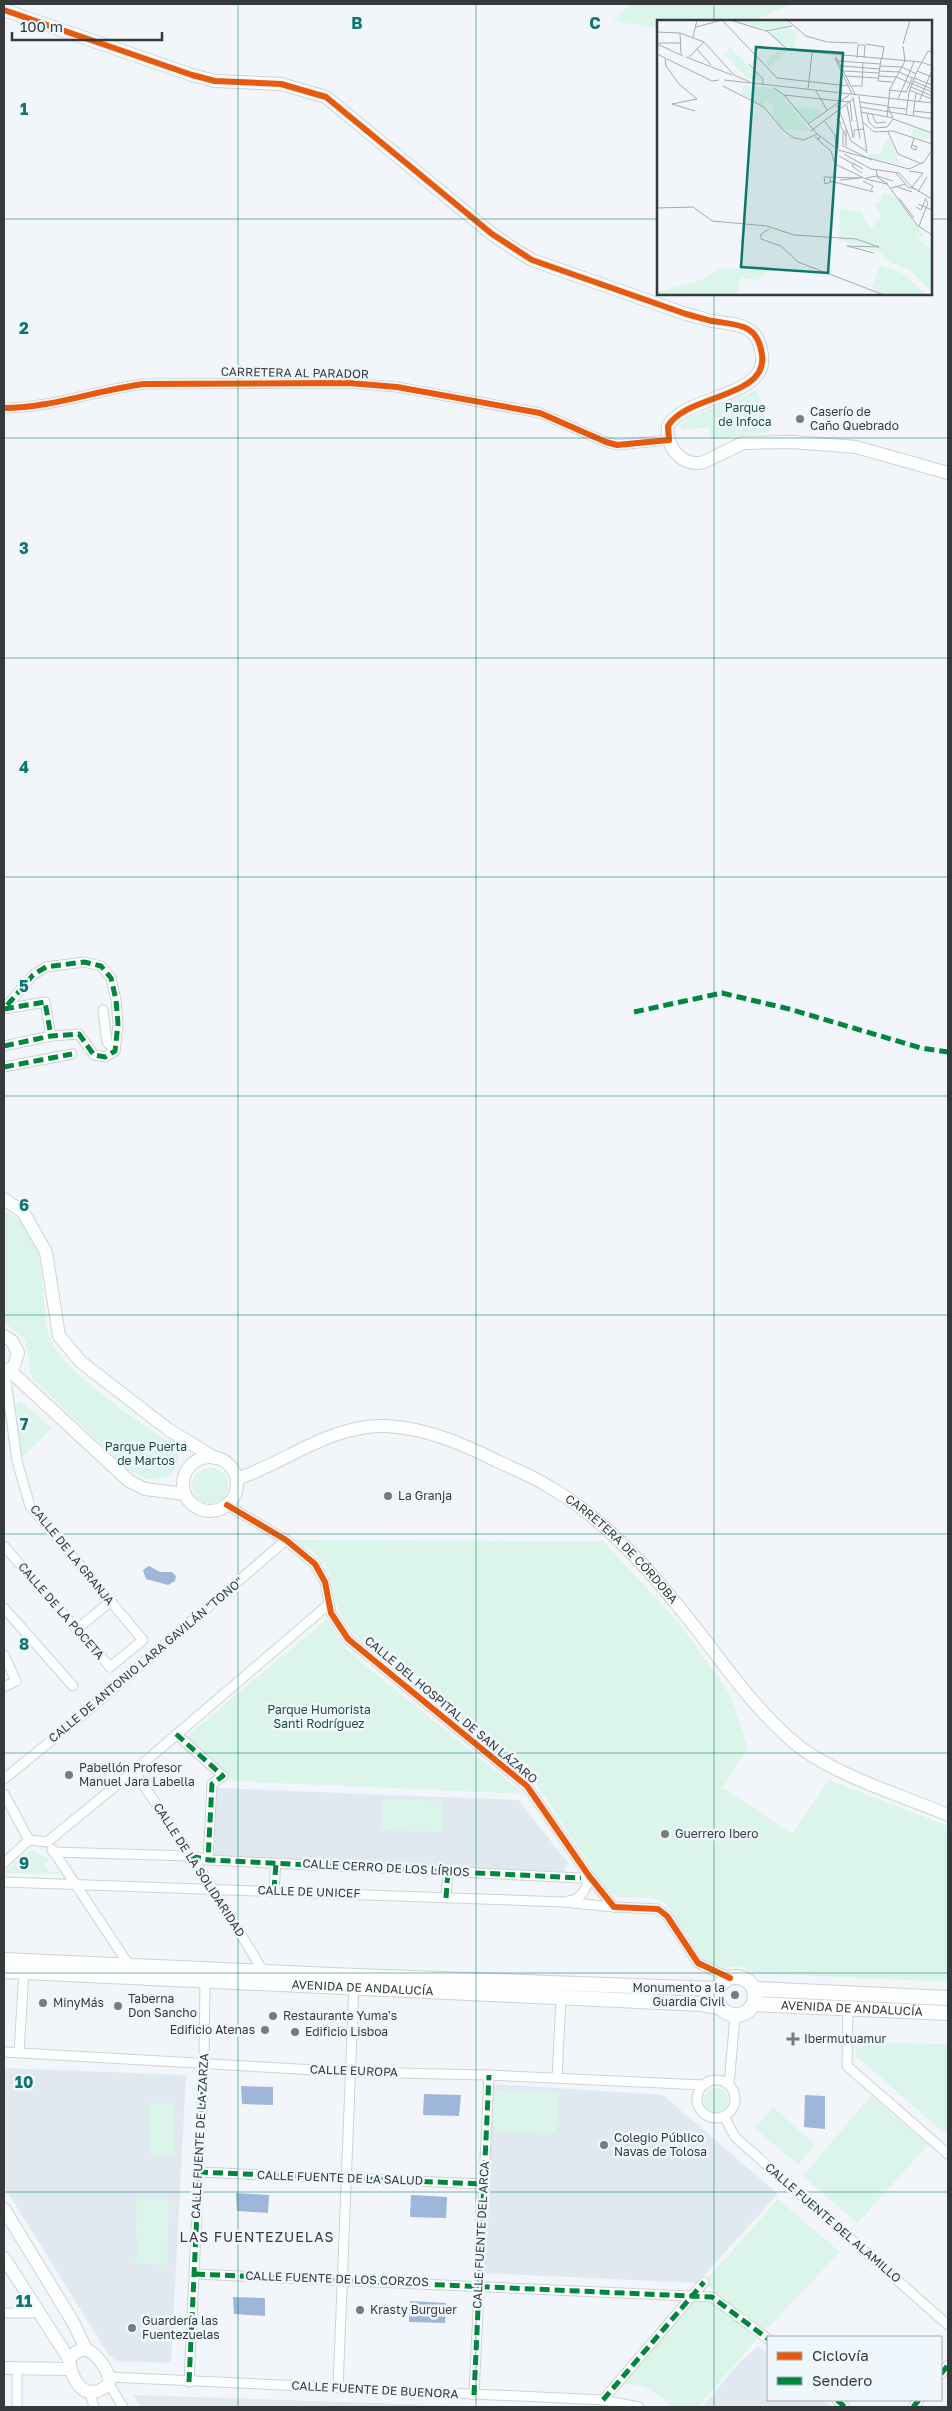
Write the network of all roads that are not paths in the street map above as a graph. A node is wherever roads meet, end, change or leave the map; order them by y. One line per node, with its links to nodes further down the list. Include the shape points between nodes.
1 (4, 10): 3 (street, via 192,75 215,81 281,84 326,97 492,234 532,260 686,314 735,323 749,329 760,341 763,358 759,373 750,384 695,405 677,416 668,426)
2 (4, 408): 3 (street, CARRETERA AL PARADOR, via 144,384 349,383 397,387 540,413 617,445)
3 (669, 440): 4 (street, via 673,450 682,458 697,464 743,443 792,442 856,447)
4 (948, 473)
5 (4, 1009): 7 (street, via 44,1002); 9 (street, via 33,975 46,967 84,962 101,966 111,978 116,1000)
6 (103, 1010): 9 (street, via 107,1042)
7 (51, 1036): 8 (street); 9 (street, via 79,1034 94,1055 105,1057)
8 (4, 1046)
9 (115, 1051)
10 (72, 1054): 11 (street)
11 (4, 1067)
12 (4, 1199): 15 (street, via 23,1212 46,1252 59,1336 81,1362)
13 (4, 1336): 14 (street, via 12,1341 18,1353 17,1360)
14 (6, 1372): 19 (street, via 129,1480 145,1489); 23 (street, CALLE DE LA GRANJA, via 17,1460 30,1506)
15 (175, 1436): 16 (street); 17 (street, via 186,1456)
16 (215, 1458): 17 (street, via 199,1460); 18 (street, via 229,1465)
17 (188, 1469): 19 (street, via 183,1484)
18 (237, 1478): 20 (street, via 234,1498); 35 (street, CARRETERA DE CÓRDOBA, via 263,1469 314,1442 355,1429 386,1426 435,1434 471,1448 549,1486 599,1522 651,1574 760,1711 791,1740 844,1773)
19 (185, 1494): 20 (street, via 203,1510 212,1511)
20 (227, 1505): 21 (street, CALLE DEL HOSPITAL DE SAN LÁZARO)
21 (286, 1540): 24 (street, CALLE DEL HOSPITAL DE SAN LÁZARO, via 321,1572); 33 (street, CALLE DE ANTONIO LARA GAVILÁN "TONO")
22 (4, 1546): 26 (street, CALLE DE LA POCETA)
23 (110, 1602): 26 (street); 27 (street, CALLE DE LA GRANJA)
24 (328, 1604): 31 (street); 44 (street, CALLE DEL HOSPITAL DE SAN LÁZARO, via 348,1639 527,1786)
25 (4, 1608): 29 (street)
26 (77, 1629): 27 (street, CALLE DE LA POCETA, via 110,1667)
27 (143, 1640)
28 (4, 1655): 30 (street, via 16,1680)
29 (73, 1686)
30 (4, 1687)
31 (176, 1734): 32 (street); 40 (street, via 223,1776 212,1784)
32 (134, 1771): 37 (street); 39 (street, CALLE DE LA SOLIDARIDAD)
33 (4, 1779)
34 (4, 1794): 36 (street)
35 (948, 1815)
36 (30, 1840): 37 (street); 41 (street)
37 (47, 1842): 38 (street)
38 (54, 1852): 39 (street, CALLE CERRO DE LOS LÍRIOS); 46 (street)
39 (191, 1856): 40 (street, CALLE CERRO DE LOS LÍRIOS); 47 (street, CALLE DE LA SOLIDARIDAD)
40 (208, 1860): 42 (street, CALLE CERRO DE LOS LÍRIOS)
41 (4, 1863)
42 (276, 1864): 43 (street, CALLE CERRO DE LOS LÍRIOS); 48 (street)
43 (448, 1871): 44 (street, CALLE CERRO DE LOS LÍRIOS); 49 (street)
44 (585, 1877): 50 (street, via 583,1894 575,1900); 51 (street, CALLE DEL HOSPITAL DE SAN LÁZARO)
45 (4, 1882): 46 (street, CALLE DE UNICEF)
46 (74, 1885): 47 (street, CALLE DE UNICEF); 53 (street)
47 (214, 1890): 48 (street, CALLE DE UNICEF); 55 (street, CALLE DE LA SOLIDARIDAD)
48 (274, 1890): 49 (street, CALLE DE UNICEF)
49 (446, 1898): 50 (street, CALLE DE UNICEF)
50 (563, 1902): 51 (street, CALLE DE UNICEF)
51 (614, 1907): 57 (street, via 658,1909 667,1916 698,1964)
52 (4, 1960): 53 (main road, AVENIDA DE ANDALUCÍA)
53 (129, 1965): 55 (main road, AVENIDA DE ANDALUCÍA)
54 (4, 1971): 56 (main road, AVENIDA DE ANDALUCÍA)
55 (263, 1971): 59 (main road, AVENIDA DE ANDALUCÍA)
56 (24, 1972): 58 (main road, AVENIDA DE ANDALUCÍA); 70 (street)
57 (730, 1978): 60 (main road); 61 (main road, via 742,1978)
58 (205, 1981): 59 (main road, AVENIDA DE ANDALUCÍA); 71 (street, CALLE FUENTE DE LA ZARZA)
59 (354, 1982): 60 (main road, AVENIDA DE ANDALUCÍA); 62 (main road, AVENIDA DE ANDALUCÍA); 72 (street)
60 (718, 1989): 66 (main road, via 717,1999)
61 (754, 1989): 63 (main road, AVENIDA DE ANDALUCÍA); 64 (main road)
62 (561, 1998): 66 (main road, AVENIDA DE ANDALUCÍA, via 701,2004); 74 (street)
63 (948, 1998)
64 (754, 2004): 65 (main road, AVENIDA DE ANDALUCÍA); 68 (main road, via 746,2013)
65 (848, 2007): 67 (main road, AVENIDA DE ANDALUCÍA); 78 (street, via 847,2066)
66 (721, 2008): 68 (main road)
67 (948, 2013)
68 (735, 2016): 76 (street)
69 (4, 2052): 70 (street, CALLE EUROPA)
70 (19, 2052): 71 (street, CALLE EUROPA)
71 (204, 2062): 72 (street, CALLE EUROPA); 79 (street, CALLE FUENTE DE LA ZARZA)
72 (350, 2072): 73 (street, CALLE EUROPA); 80 (street)
73 (489, 2075): 74 (street, CALLE EUROPA); 81 (street, CALLE FUENTE DEL ARCA)
74 (557, 2078): 75 (street, CALLE EUROPA)
75 (704, 2085): 76 (street, via 714,2080); 77 (street, via 698,2095 700,2107 708,2115)
76 (729, 2085): 77 (street, via 735,2101)
77 (724, 2116): 91 (street, CALLE FUENTE DEL ALAMILLO, via 735,2137)
78 (948, 2154)
79 (198, 2172): 80 (street, CALLE FUENTE DE LA SALUD); 84 (street, CALLE FUENTE DE LA ZARZA)
80 (346, 2178): 81 (street, CALLE FUENTE DE LA SALUD); 85 (street)
81 (483, 2184): 87 (street, CALLE FUENTE DEL ARCA)
82 (4, 2209): 93 (street)
83 (4, 2260): 90 (street)
84 (194, 2274): 85 (street, CALLE FUENTE DE LOS CORZOS); 98 (street, CALLE FUENTE DE LA ZARZA)
85 (343, 2279): 87 (street, CALLE FUENTE DE LOS CORZOS); 99 (street)
86 (704, 2282): 88 (street)
87 (479, 2285): 88 (street, CALLE FUENTE DE LOS CORZOS); 101 (street, CALLE FUENTE DEL ARCA)
88 (692, 2295): 92 (street, CALLE FUENTE DE LOS CORZOS, via 712,2297); 102 (street)
89 (4, 2313): 90 (street)
90 (39, 2313): 94 (street)
91 (948, 2325)
92 (767, 2338)
93 (86, 2349): 94 (street, via 76,2352); 97 (street, via 98,2358)
94 (70, 2364): 96 (street); 100 (street, via 83,2391)
95 (4, 2368): 96 (street)
96 (17, 2368): 103 (street)
97 (109, 2380): 98 (street, CALLE FUENTE DE BUENORA); 100 (street, via 101,2391); 105 (street)
98 (189, 2382): 99 (street, CALLE FUENTE DE BUENORA)
99 (338, 2388): 101 (street, CALLE FUENTE DE BUENORA)
100 (90, 2394): 104 (street)
101 (474, 2395): 102 (street, CALLE FUENTE DE BUENORA)
102 (604, 2400): 106 (street, CALLE FUENTE DE BUENORA)
103 (17, 2407)
104 (94, 2407)
105 (123, 2407)
106 (639, 2407)

